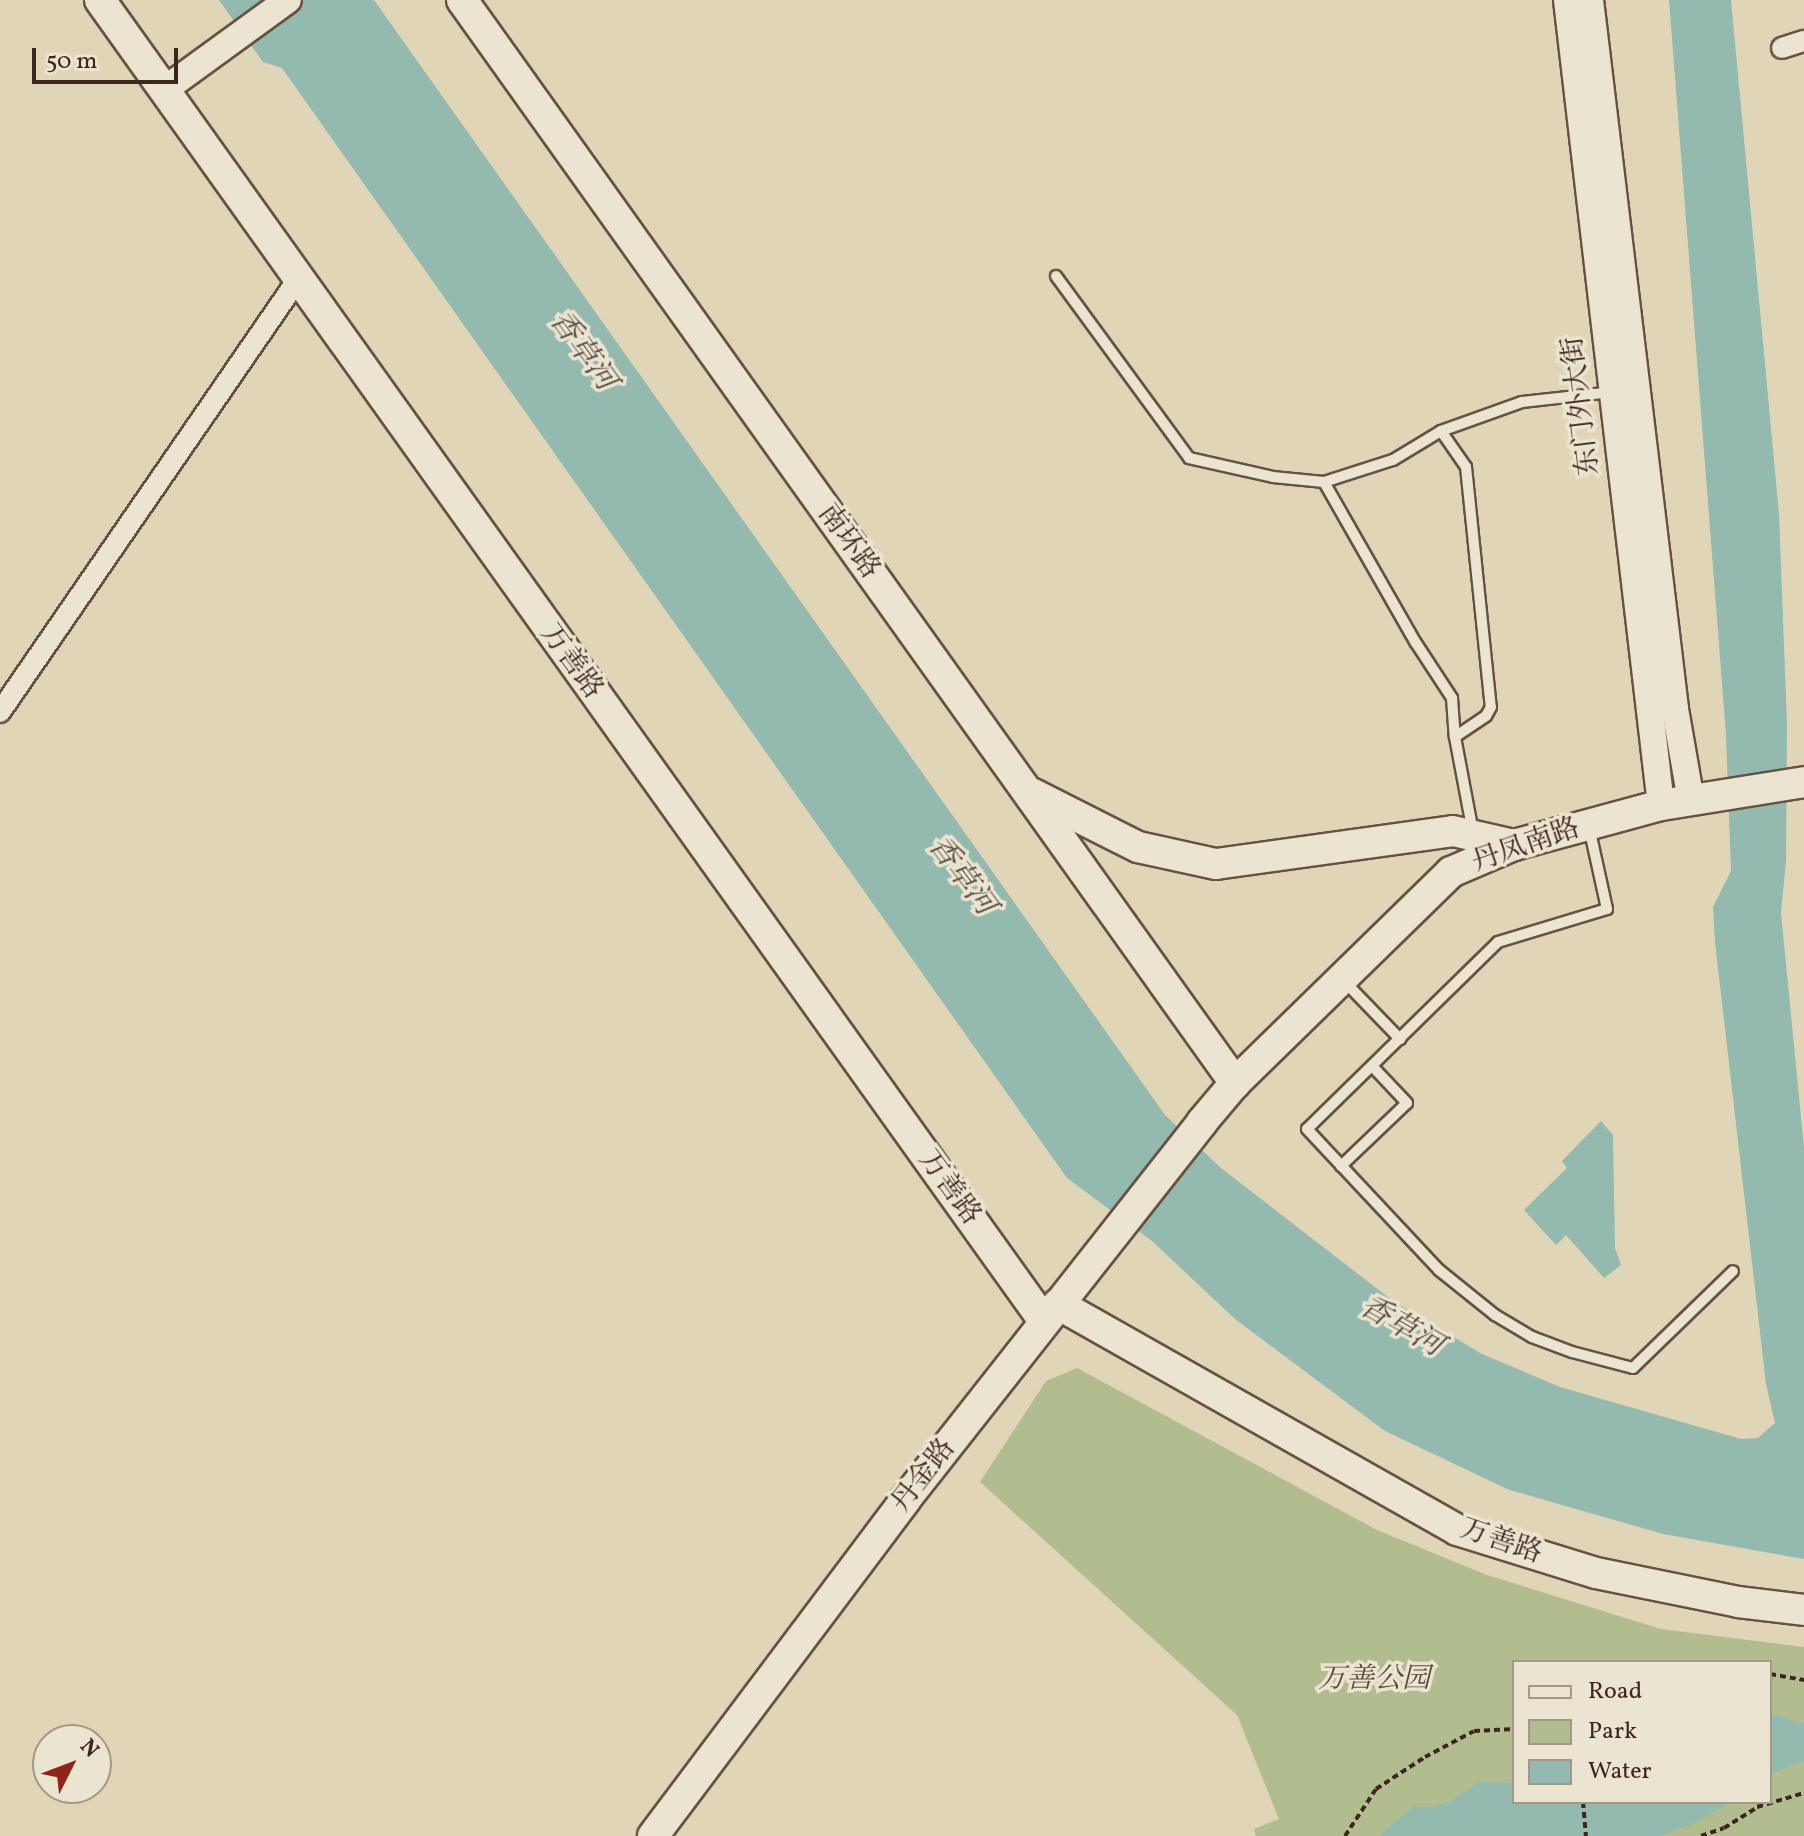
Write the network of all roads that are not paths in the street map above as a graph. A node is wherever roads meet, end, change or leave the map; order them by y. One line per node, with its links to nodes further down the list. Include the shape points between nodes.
1 (100, 0): 8 (main road, 万善路)
2 (288, 0): 8 (street)
3 (462, 0): 17 (main road, 南环路)
4 (1567, 0): 11 (street, 东门外大街)
5 (1590, 0): 18 (street, 东门外大街, via 1673,693)
6 (1804, 41): 7 (street)
7 (1782, 48)
8 (164, 90): 10 (main road, 万善路)
9 (1056, 276): 13 (lane, via 1189,458 1273,477)
10 (298, 279): 14 (street); 29 (main road, 万善路)
11 (1613, 392): 12 (lane, via 1522,402); 19 (street, 东门外大街)
12 (1441, 431): 13 (lane, via 1393,460); 15 (lane, via 1466,467 1491,707)
13 (1324, 482): 15 (lane, via 1452,698)
14 (0, 712)
15 (1455, 737): 21 (lane)
16 (1802, 782): 18 (main road, 丹凤南路)
17 (1026, 790): 21 (main road, via 1138,847 1216,864 1453,831); 25 (main road, 南环路)
18 (1691, 801): 19 (main road, 丹凤南路)
19 (1661, 805): 20 (main road, 丹凤南路)
20 (1589, 825): 21 (main road, 丹凤南路, via 1514,845); 23 (lane, via 1607,909 1498,942)
21 (1476, 848): 22 (main road, 丹凤南路)
22 (1342, 980): 23 (lane); 25 (main road, 丹凤南路)
23 (1400, 1039): 24 (lane)
24 (1373, 1067): 27 (lane, via 1407,1103); 27 (lane, via 1307,1129)
25 (1235, 1083): 26 (main road, 丹凤南路)
26 (1202, 1122): 29 (main road, 丹金路)
27 (1341, 1166): 28 (lane, via 1461,1288 1532,1337 1572,1352 1633,1368)
28 (1733, 1271)
29 (1051, 1312): 30 (main road, 万善路, via 1457,1530 1596,1573); 31 (main road, 丹金路)
30 (1804, 1610)
31 (653, 1836)

